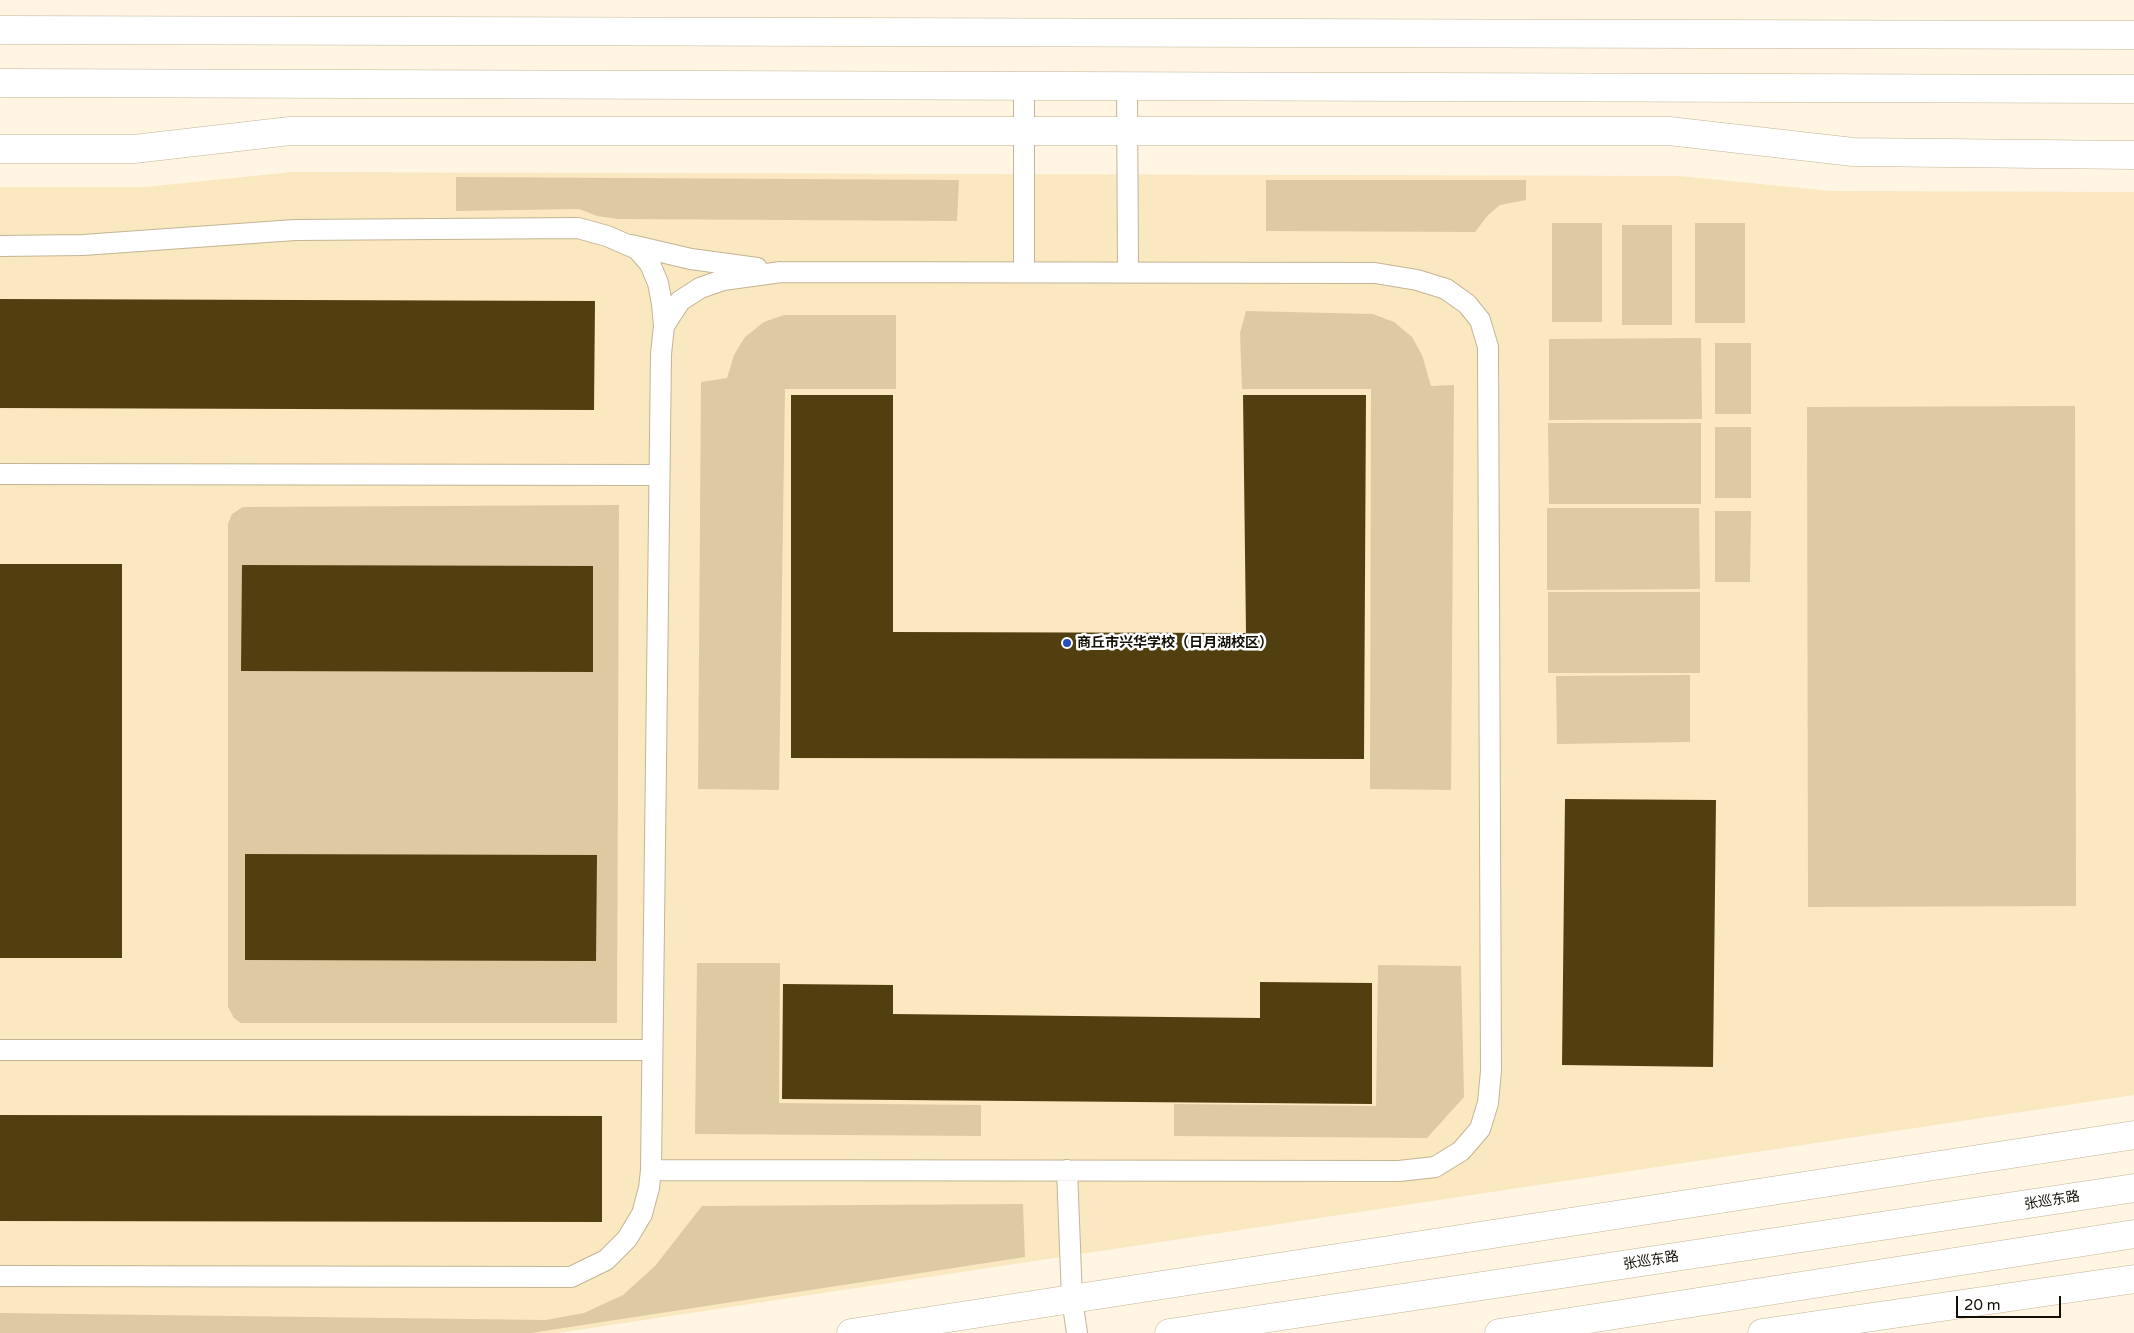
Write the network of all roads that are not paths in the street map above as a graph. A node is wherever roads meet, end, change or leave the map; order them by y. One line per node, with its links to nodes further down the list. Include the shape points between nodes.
1 (0, 30): 2 (main road)
2 (2134, 35)
3 (0, 83): 4 (main road)
4 (1024, 86): 5 (main road); 7 (lane)
5 (1127, 86): 6 (main road); 8 (lane)
6 (2134, 89)
7 (1024, 131): 8 (main road); 9 (main road, via 290,131 134,149); 14 (lane)
8 (1127, 131): 10 (main road, via 1669,131 1852,152); 15 (lane)
9 (0, 149)
10 (2134, 155)
11 (624, 243): 12 (lane, via 578,228 295,230 83,245); 13 (lane, via 699,260); 16 (lane, via 637,249 650,264 660,290)
12 (0, 246)
13 (782, 272): 14 (lane); 16 (lane, via 723,280 700,288 680,301)
14 (1024, 272): 15 (lane)
15 (1128, 272): 23 (lane, via 1375,273 1446,289 1467,304 1480,320 1488,347 1491,1071 1488,1103 1480,1129 1461,1151 1435,1167 1399,1171)
16 (664, 326): 18 (lane)
17 (0, 474): 18 (lane)
18 (660, 475): 20 (lane)
19 (0, 1050): 20 (lane)
20 (652, 1050): 22 (lane)
21 (2134, 1135): 28 (main road)
22 (651, 1170): 23 (lane); 26 (lane, via 642,1214 627,1239 606,1260 571,1276)
23 (1067, 1170): 28 (lane)
24 (2134, 1188): 31 (main road, 张巡东路)
25 (2134, 1234): 32 (main road)
26 (0, 1276)
27 (2134, 1279): 33 (main road)
28 (1072, 1299): 29 (main road); 30 (lane)
29 (851, 1333)
30 (1077, 1333)
31 (1169, 1333)
32 (1499, 1333)
33 (1762, 1333)

